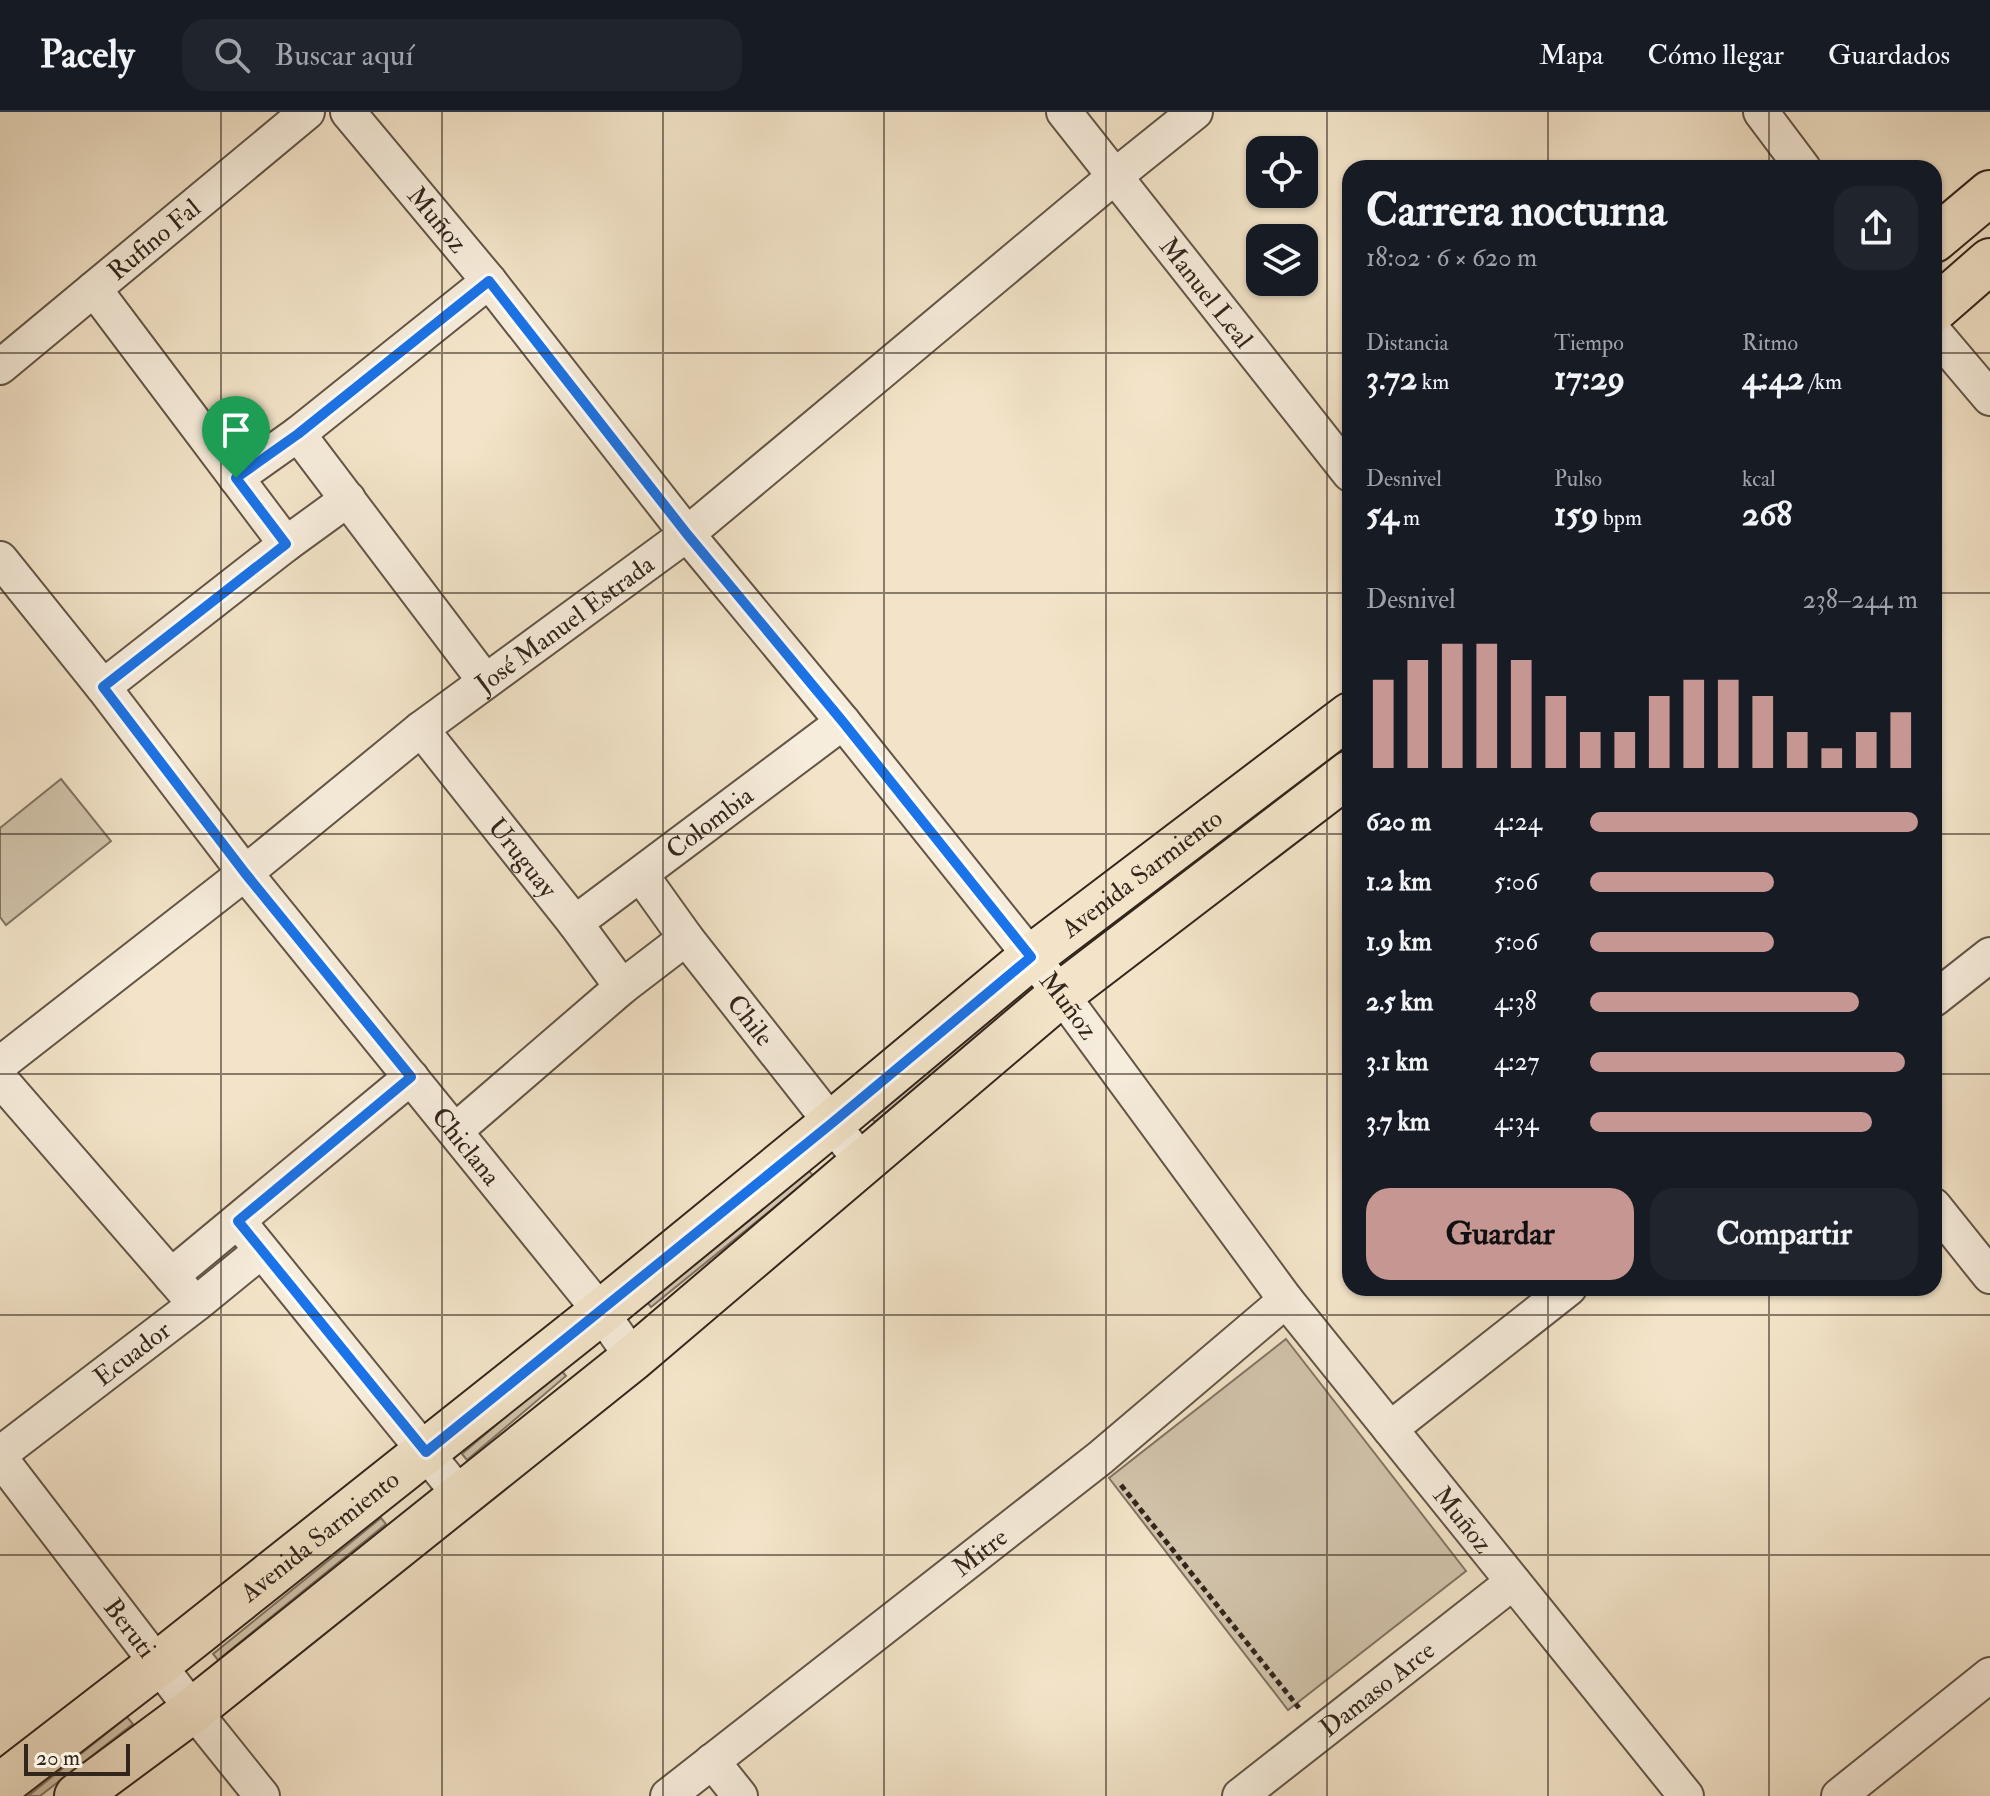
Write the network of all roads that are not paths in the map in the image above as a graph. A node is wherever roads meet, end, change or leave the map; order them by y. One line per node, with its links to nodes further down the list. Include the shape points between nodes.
1 (307, 112): 12 (street, Rufino Fal)
2 (348, 112): 11 (street, Muñoz)
3 (1064, 112): 7 (street, Manuel Leal)
4 (1195, 112): 7 (street, José Manuel Estrada)
5 (1761, 112): 6 (street)
6 (1797, 160)
7 (1114, 177): 18 (street, Manuel Leal); 21 (street, José Manuel Estrada)
8 (1990, 193): 9 (main road)
9 (1942, 233)
10 (1990, 261): 13 (main road)
11 (489, 281): 17 (street); 21 (street, Muñoz)
12 (94, 289): 15 (street, Rufino Fal); 19 (street)
13 (1942, 303)
14 (1942, 341): 16 (street)
15 (0, 367)
16 (1990, 398)
17 (298, 434): 19 (street); 20 (street)
18 (1342, 464)
19 (236, 478): 22 (street)
20 (348, 499): 22 (street); 24 (street)
21 (687, 534): 24 (street, José Manuel Estrada); 27 (street, Muñoz)
22 (286, 544): 25 (street)
23 (0, 559): 25 (street, Chiclana)
24 (485, 681): 28 (street, José Manuel Estrada)
25 (103, 687): 30 (street, Chiclana)
26 (1342, 721): 35 (main road, Avenida Sarmiento)
27 (843, 722): 31 (street, Colombia); 35 (street, Muñoz)
28 (421, 729): 30 (street, José Manuel Estrada); 32 (street, Uruguay)
29 (1342, 779): 38 (main road, Avenida Sarmiento)
30 (245, 873): 39 (street, José Manuel Estrada); 40 (street, Chiclana)
31 (641, 875): 32 (street, Colombia); 33 (street, Chile)
32 (575, 923): 36 (street, Uruguay)
33 (686, 938): 36 (street); 42 (street, Chile)
34 (1990, 955): 37 (street)
35 (1031, 957): 38 (street, Muñoz); 42 (main road, Avenida Sarmiento)
36 (622, 987): 43 (street)
37 (1942, 993)
38 (1061, 994): 44 (main road, Avenida Sarmiento); 51 (street, Muñoz)
39 (0, 1064)
40 (411, 1077): 43 (street, Chiclana); 46 (street)
41 (0, 1079): 48 (street)
42 (832, 1123): 44 (street, Chile); 53 (main road, Avenida Sarmiento)
43 (455, 1131): 53 (street, Chiclana)
44 (863, 1163): 54 (main road, Avenida Sarmiento)
45 (1942, 1216): 49 (street)
46 (238, 1221): 47 (street); 48 (street)
47 (261, 1251): 52 (street, Ecuador); 56 (street)
48 (171, 1276): 52 (street)
49 (1990, 1276)
50 (1559, 1296): 55 (street)
51 (1286, 1300): 55 (street, Muñoz); 63 (street, Mitre, via 1100,1458)
52 (196, 1304): 57 (street, Ecuador)
53 (601, 1312): 54 (street, Chiclana); 56 (main road, Avenida Sarmiento)
54 (633, 1358): 58 (main road, Avenida Sarmiento)
55 (1390, 1429): 59 (street, Muñoz)
56 (426, 1452): 58 (street); 60 (main road, Avenida Sarmiento)
57 (0, 1456): 60 (street, Beruti)
58 (461, 1496): 62 (main road, Avenida Sarmiento)
59 (1513, 1582): 69 (street, Damaso Arce); 70 (street, Muñoz)
60 (158, 1664): 62 (street, Beruti); 64 (main road, Avenida Sarmiento)
61 (1990, 1675): 71 (street)
62 (193, 1710): 65 (main road, Avenida Sarmiento); 66 (street, Beruti)
63 (712, 1761): 67 (street, Mitre); 68 (street)
64 (0, 1786)
65 (77, 1796)
66 (262, 1796)
67 (668, 1796)
68 (740, 1796)
69 (1240, 1796)
70 (1686, 1796)
71 (1839, 1796)

